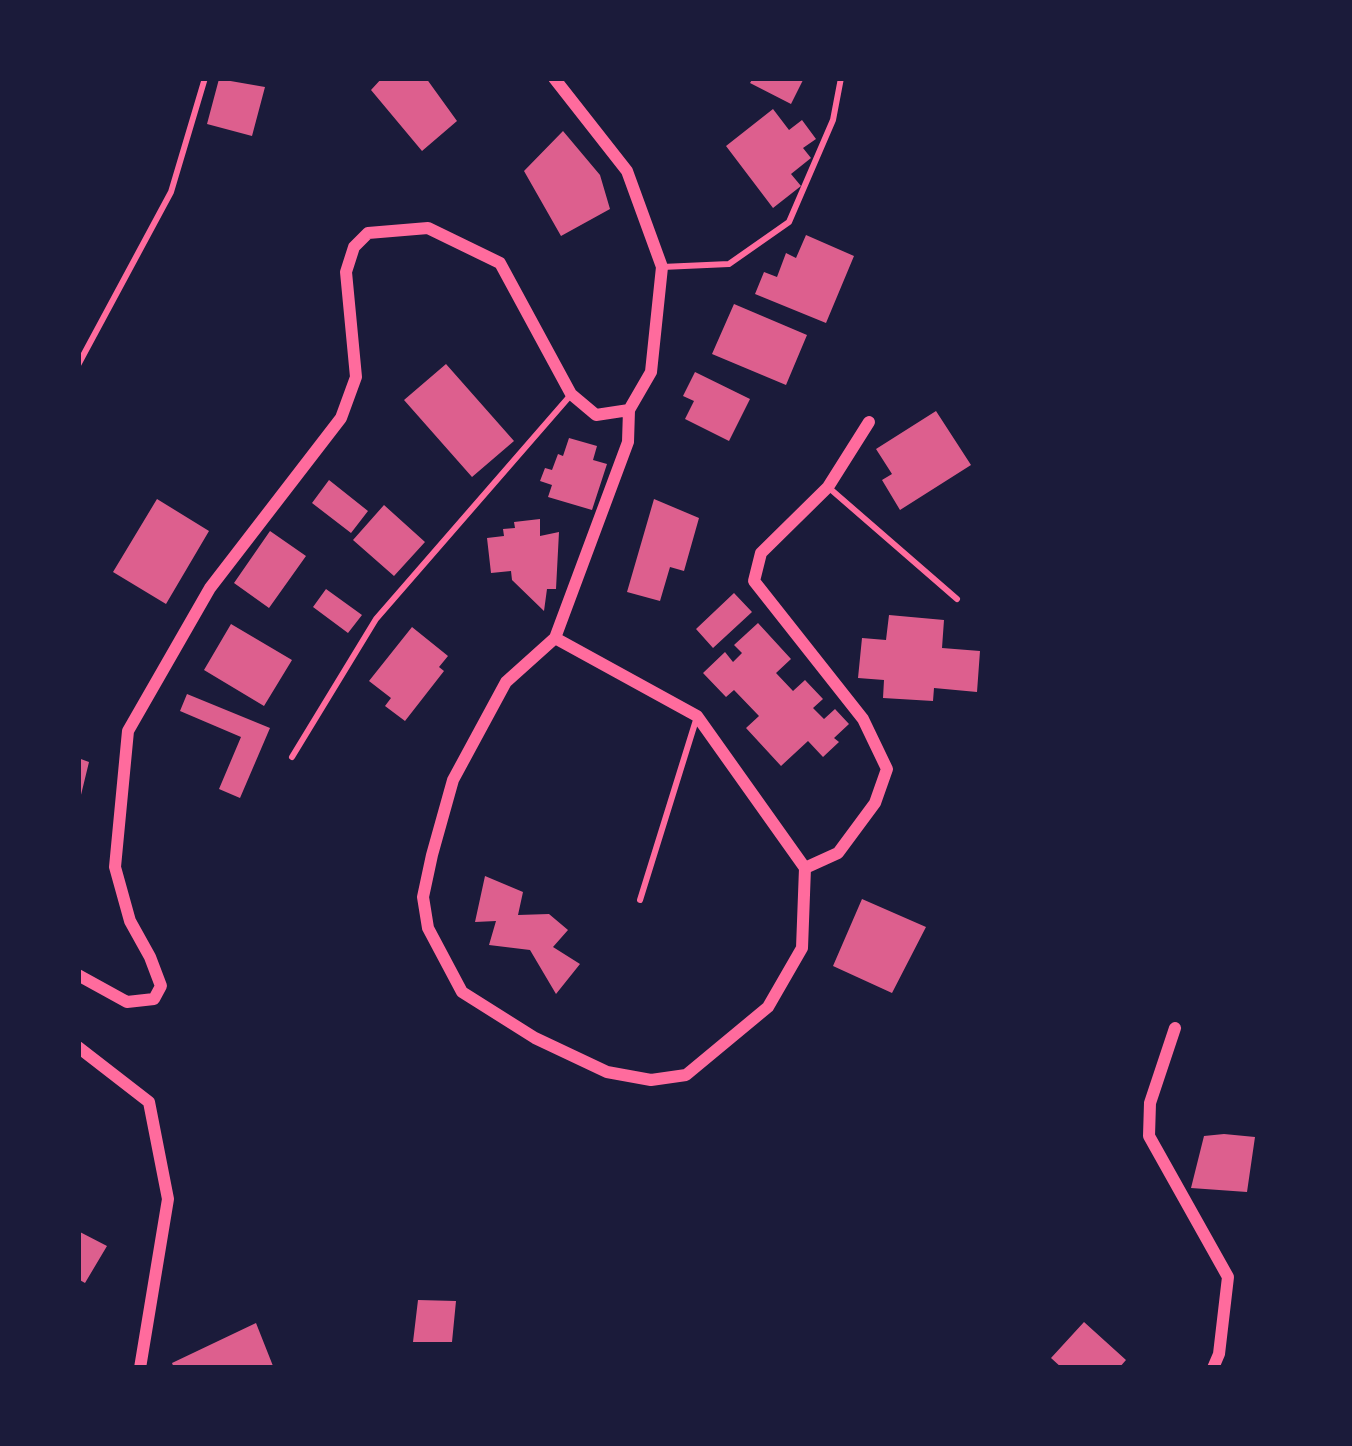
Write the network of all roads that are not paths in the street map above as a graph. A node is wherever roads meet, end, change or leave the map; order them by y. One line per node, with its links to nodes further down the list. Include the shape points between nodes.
1 (205, 78): 5 (lane, via 171,192)
2 (554, 78): 4 (street, via 628,172)
3 (841, 78): 4 (lane, via 833,119 789,222 729,264)
4 (662, 267): 7 (street, via 651,372)
5 (78, 365)
6 (572, 394): 7 (street, via 596,416); 13 (lane, via 376,619); 16 (street, via 500,263 428,228 368,233 353,247 346,272 356,377 340,418 210,588 128,731 115,867 161,986 154,999 127,1002)
7 (629, 410): 11 (street, via 628,442)
8 (868, 422): 9 (street)
9 (828, 487): 10 (lane); 14 (street, via 761,553 754,580 863,718 887,769 875,803 838,853)
10 (957, 599)
11 (555, 638): 12 (street); 14 (street, via 506,682 453,780 432,855 423,897 428,928 462,992 607,1072 651,1080 686,1075 767,1007 802,948)
12 (697, 716): 14 (street); 15 (lane)
13 (292, 757)
14 (805, 868)
15 (640, 900)
16 (78, 975)
17 (1175, 1028): 20 (street, via 1150,1102 1149,1136 1228,1276)
18 (78, 1047): 19 (street, via 149,1102 168,1199)
19 (140, 1368)
20 (1213, 1368)

